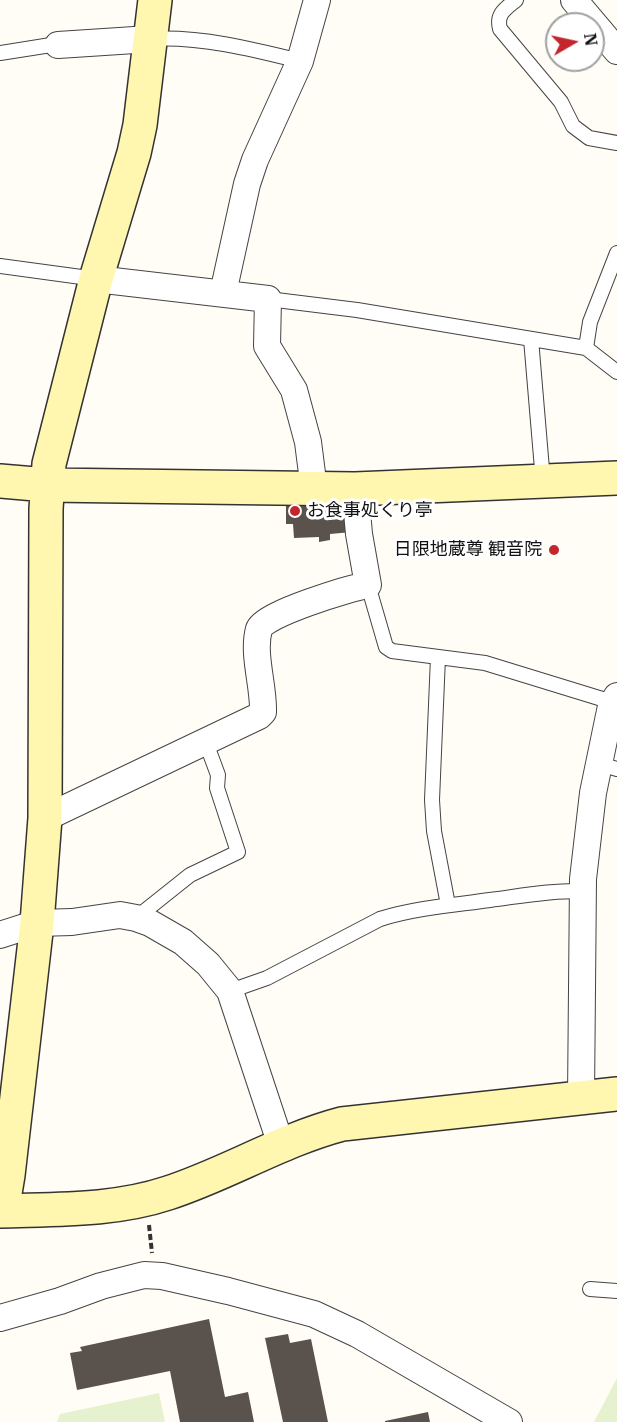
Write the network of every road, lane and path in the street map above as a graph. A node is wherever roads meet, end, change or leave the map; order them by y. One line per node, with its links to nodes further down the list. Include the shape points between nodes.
1 (155, 0): 5 (street)
2 (317, 0): 9 (street)
3 (516, 0): 10 (lane, via 501,13 500,29 561,102 573,126 589,138)
4 (574, 0): 7 (street)
5 (150, 39): 6 (street); 9 (lane, via 185,39); 13 (street, via 134,153)
6 (58, 45): 8 (lane)
7 (617, 51)
8 (0, 53)
9 (300, 61): 14 (street, via 247,184)
10 (617, 143)
11 (617, 252): 17 (lane, via 590,322)
12 (0, 266): 13 (lane)
13 (96, 279): 14 (street); 22 (street)
14 (223, 293): 15 (street)
15 (268, 299): 16 (lane); 23 (street, via 267,346 294,390 308,442)
16 (531, 339): 17 (lane); 20 (lane)
17 (586, 348): 18 (lane)
18 (617, 372)
19 (617, 478): 20 (street)
20 (543, 481): 24 (street)
21 (0, 482): 22 (street)
22 (47, 485): 23 (street); 30 (street)
23 (314, 489): 24 (street)
24 (355, 489): 25 (street)
25 (368, 585): 26 (lane, via 386,647); 28 (street, via 283,612 261,624 258,662 263,712)
26 (438, 657): 27 (lane, via 485,663); 32 (lane, via 432,800)
27 (615, 699): 29 (street)
28 (205, 740): 30 (street); 33 (lane, via 238,852 190,875)
29 (608, 766): 31 (street, via 593,793)
30 (45, 818): 34 (street)
31 (583, 891): 32 (lane); 38 (street)
32 (448, 905): 36 (lane, via 380,919 267,978)
33 (136, 918): 34 (street, via 120,915); 36 (street, via 183,942 208,964)
34 (37, 922): 35 (street); 41 (street)
35 (0, 935)
36 (230, 992): 39 (street)
37 (617, 1094): 38 (street)
38 (581, 1098): 39 (street, via 342,1124)
39 (281, 1145): 40 (street)
40 (146, 1200): 41 (street); 42 (path)
41 (1, 1214)
42 (152, 1275): 45 (street, via 101,1286); 46 (street, via 228,1290 314,1314 357,1334)
43 (590, 1289): 44 (lane)
44 (617, 1291)
45 (0, 1318)
46 (508, 1422)

